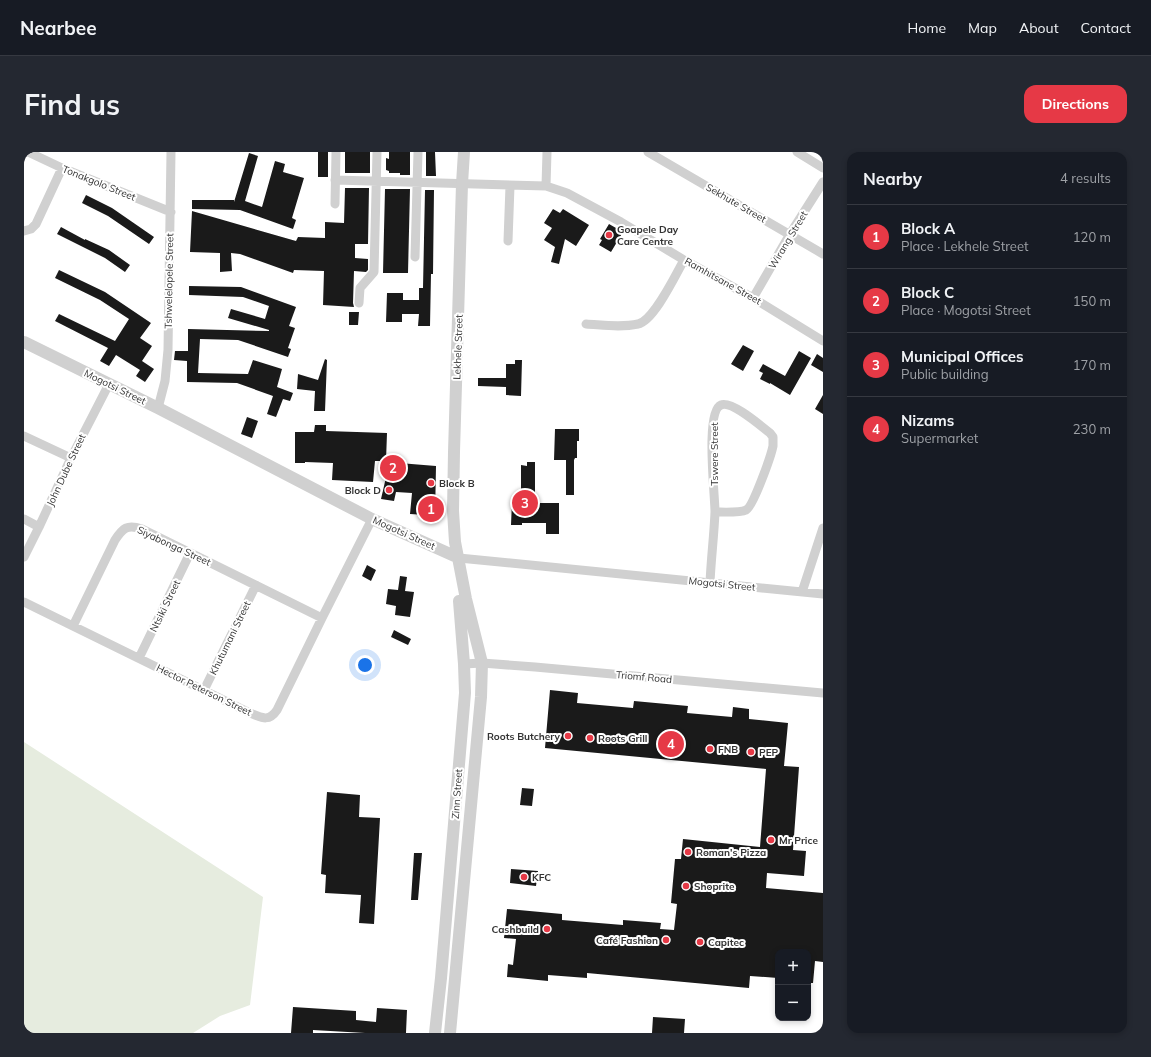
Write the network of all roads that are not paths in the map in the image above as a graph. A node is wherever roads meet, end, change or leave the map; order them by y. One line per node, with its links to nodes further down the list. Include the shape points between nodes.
1 (28, 152): 10 (street, Tonakgolo Street)
2 (171, 152): 20 (street, Tshwelelopele Street)
3 (336, 152): 12 (street)
4 (377, 152): 13 (street)
5 (418, 152): 15 (street)
6 (464, 152): 16 (street, Lekhele Street)
7 (547, 152): 18 (street)
8 (648, 152): 22 (street, Sekhute Street)
9 (797, 152): 11 (street)
10 (62, 168): 20 (street, Tonakgolo Street); 21 (street, via 36,224)
11 (823, 168)
12 (335, 180): 13 (street, Ramhitsane Street); 19 (street)
13 (377, 181): 15 (street, Ramhitsane Street); 28 (street, via 374,272 360,288)
14 (823, 182): 22 (street, Wirang Street)
15 (418, 183): 16 (street, Ramhitsane Street); 25 (street)
16 (462, 184): 17 (street, Ramhitsane Street); 43 (street, Lekhele Street, via 453,511)
17 (510, 186): 18 (street, Ramhitsane Street); 23 (street)
18 (546, 186): 26 (street, Ramhitsane Street, via 566,193)
19 (335, 204)
20 (170, 212): 33 (street, Tshwelelopele Street, via 168,350)
21 (24, 231)
22 (790, 234): 24 (street, Sekhute Street); 27 (street, Wirang Street)
23 (508, 241)
24 (823, 254)
25 (415, 257)
26 (684, 260): 27 (street, Ramhitsane Street); 29 (street, via 663,298 644,322 624,325)
27 (753, 298): 30 (street, Ramhitsane Street)
28 (359, 303)
29 (586, 324)
30 (823, 341)
31 (24, 342): 32 (street, Mogotsi Street)
32 (109, 384): 33 (street, Mogotsi Street); 35 (street, John Dube Street)
33 (158, 408): 38 (street, Mogotsi Street)
34 (24, 436): 35 (street)
35 (71, 458): 39 (street, John Dube Street)
36 (715, 512): 36 (street, Tswere Street, via 748,509 756,495 773,446 773,437 770,433 732,406 725,404 719,405 715,411 712,428); 44 (street, Tswere Street)
37 (24, 519): 39 (street)
38 (372, 519): 43 (street, Mogotsi Street); 49 (street, Hector Peterson Street)
39 (39, 527): 42 (street, John Dube Street)
40 (823, 528): 46 (street)
41 (190, 553): 45 (street, Siyabonga Street); 50 (street, Siyabonga Street, via 142,529 126,527 115,540); 51 (street, Ntsiki Street)
42 (24, 557)
43 (456, 557): 44 (street, Mogotsi Street); 52 (street, Zinn Street); 53 (street, Zinn Street)
44 (710, 583): 46 (street, Mogotsi Street)
45 (256, 585): 49 (street, Siyabonga Street); 54 (street, Khutumani Street)
46 (802, 592): 47 (street, Mogotsi Street)
47 (823, 594)
48 (24, 602): 50 (street, Hector Peterson Street)
49 (322, 618): 54 (street, Hector Peterson Street, via 277,710 271,717 257,716)
50 (73, 626): 51 (street, Hector Peterson Street)
51 (139, 658): 54 (street, Hector Peterson Street)
52 (482, 663): 53 (street, Triomf Road); 55 (street, Triomf Road); 57 (street, Zinn Street)
53 (464, 664): 56 (street, Zinn Street, via 465,693)
54 (204, 690)
55 (823, 693)
56 (435, 1033)
57 (450, 1033)

